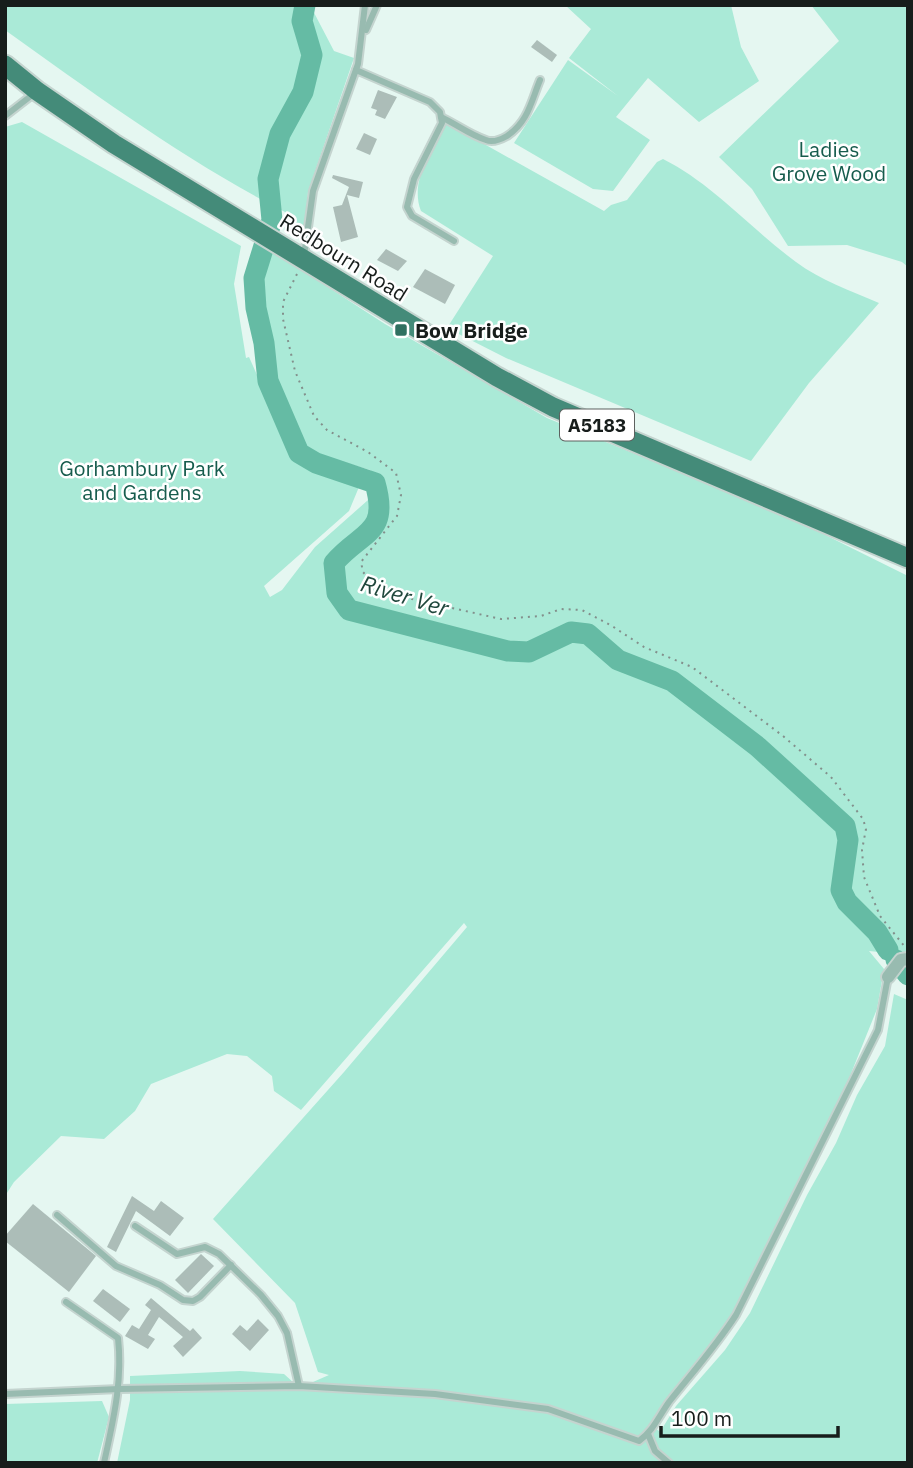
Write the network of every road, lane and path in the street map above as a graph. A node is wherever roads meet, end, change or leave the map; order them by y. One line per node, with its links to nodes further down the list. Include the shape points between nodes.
1 (365, 5): 3 (lane)
2 (377, 5): 3 (lane)
3 (363, 38): 5 (lane)
4 (5, 65): 7 (main road, Redbourn Road / A5183)
5 (356, 70): 9 (lane, via 430,102); 11 (lane, via 313,191)
6 (540, 80): 9 (lane, via 524,122 500,140 487,141)
7 (37, 91): 8 (lane); 11 (main road, Redbourn Road / A5183, via 114,144 279,243)
8 (5, 116)
9 (441, 117): 10 (lane, via 407,207 412,216)
10 (454, 241)
11 (301, 263): 12 (main road, Redbourn Road / A5183, via 553,407); 13 (path, via 283,302 283,320 303,393 327,430 396,472 401,495 397,516 361,562 363,572 372,582 403,597 501,619 582,610 644,647 692,667 831,777 855,808 866,829 864,877 880,916 904,944)
12 (908, 558)
13 (905, 957): 14 (street)
14 (888, 977): 22 (lane, via 878,1031 736,1315)
15 (57, 1214): 17 (lane, via 117,1266 160,1284 183,1300 200,1297)
16 (135, 1226): 17 (lane, via 177,1254 205,1247)
17 (231, 1265): 19 (lane, via 278,1316 287,1333)
18 (66, 1302): 20 (lane, via 118,1338)
19 (299, 1386): 20 (lane); 22 (lane, via 435,1394 548,1409 639,1441)
20 (119, 1389): 21 (lane); 23 (lane)
21 (5, 1394)
22 (648, 1434): 24 (lane, via 654,1451)
23 (104, 1463)
24 (669, 1463)

